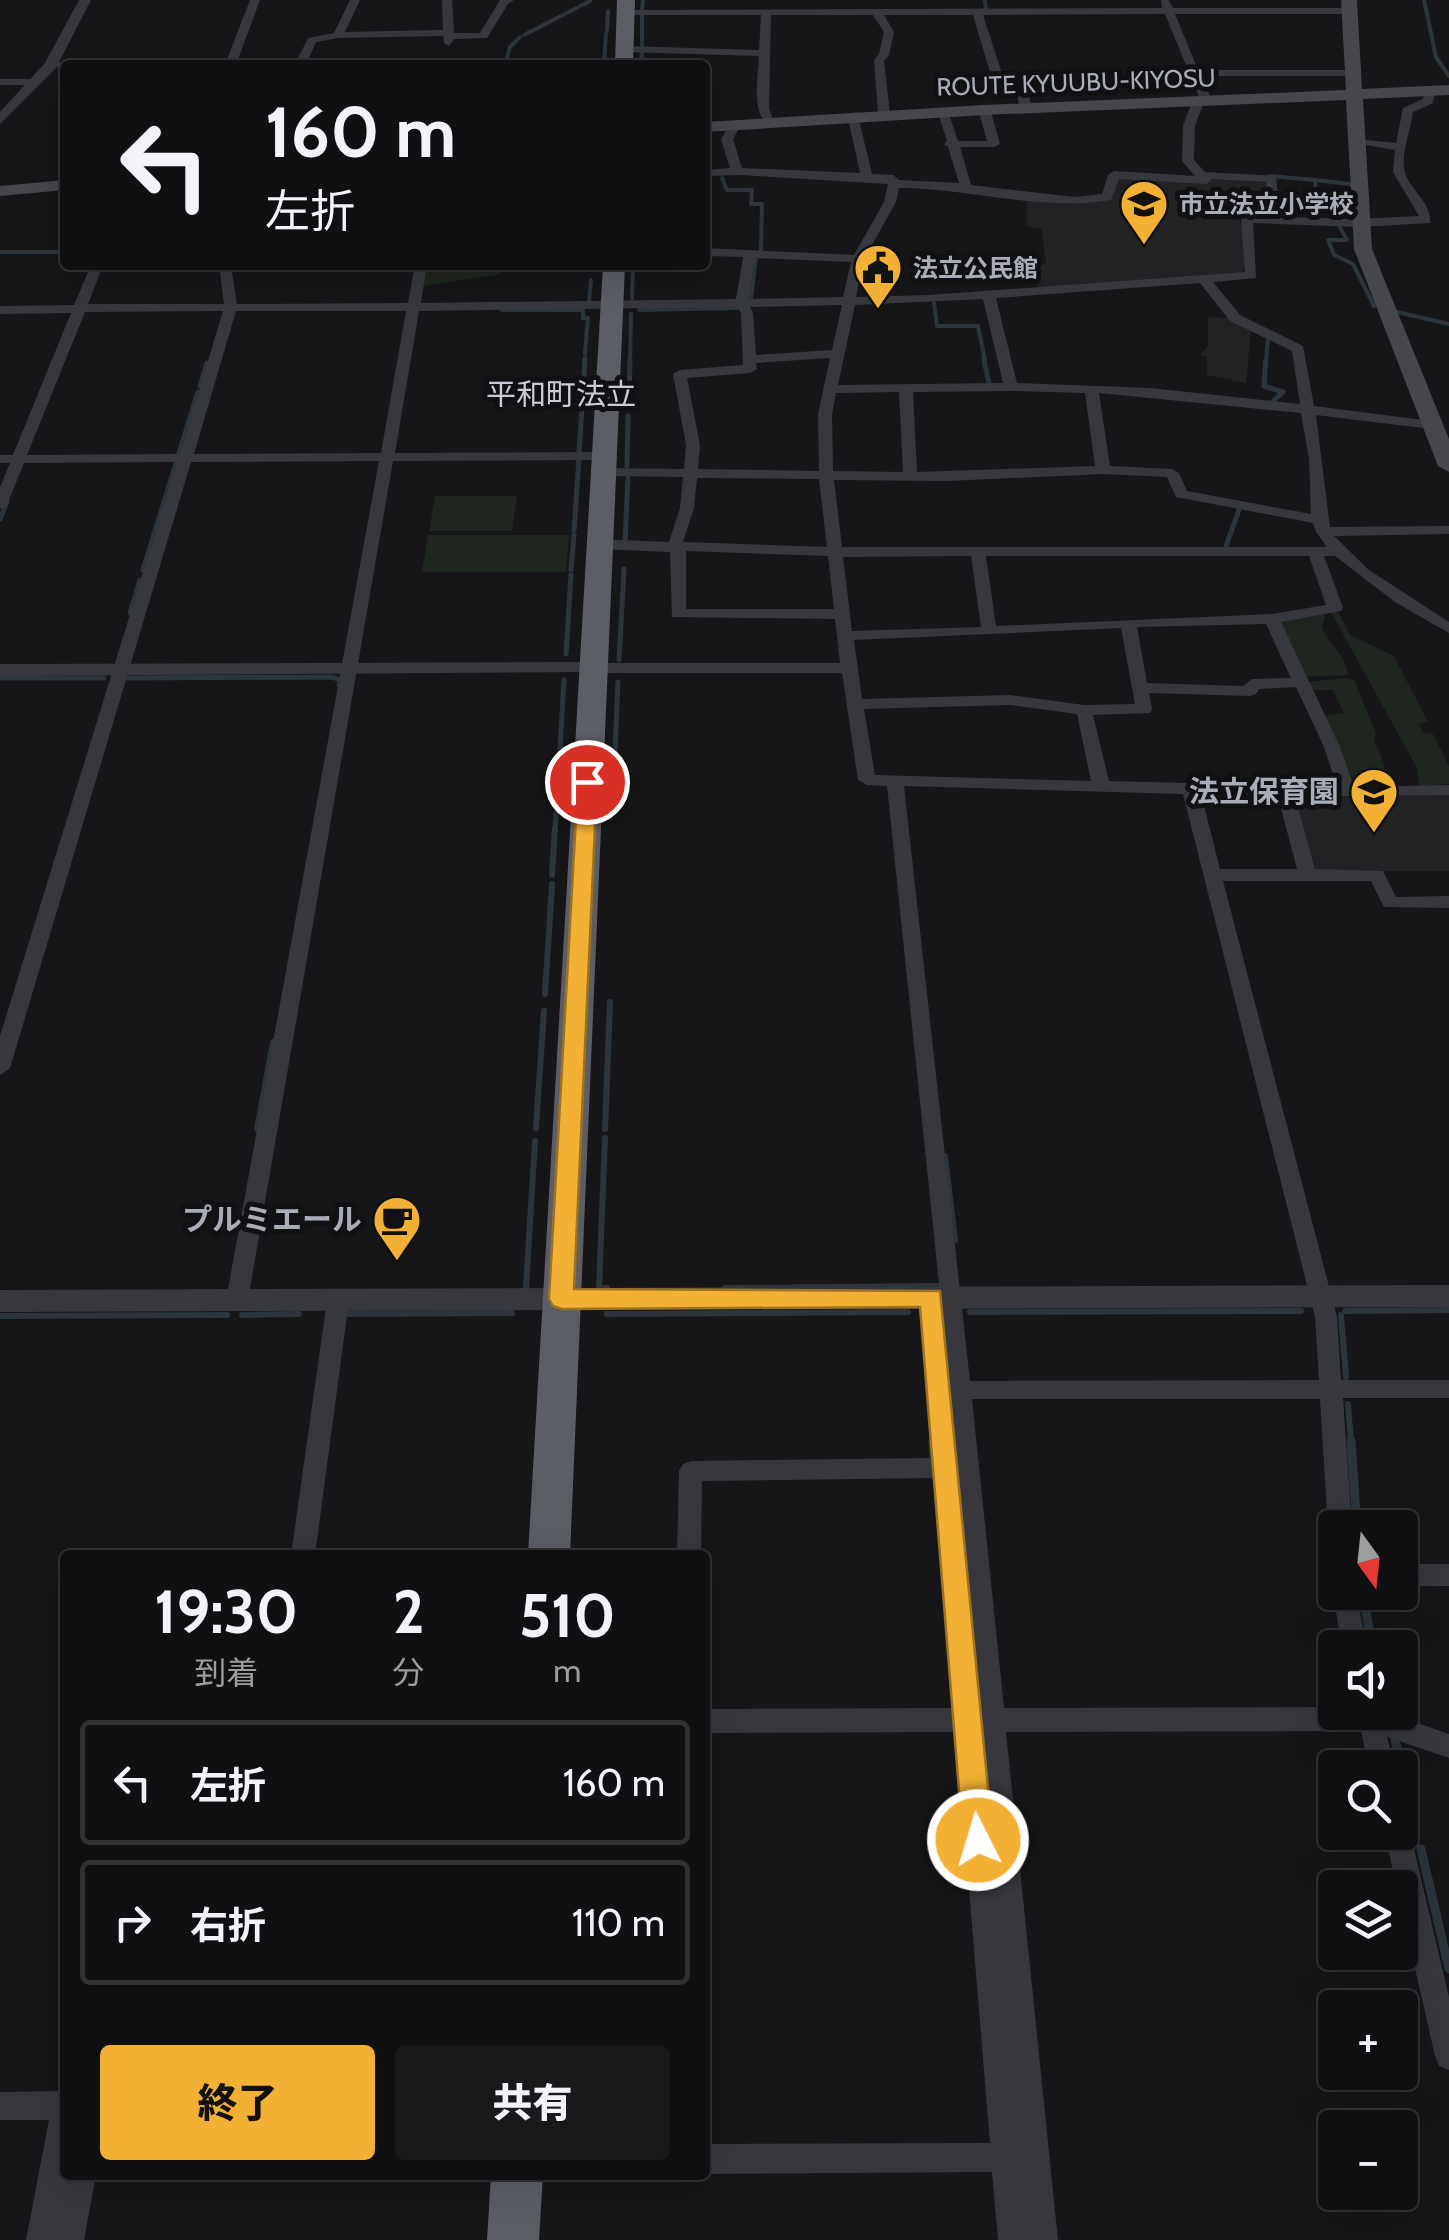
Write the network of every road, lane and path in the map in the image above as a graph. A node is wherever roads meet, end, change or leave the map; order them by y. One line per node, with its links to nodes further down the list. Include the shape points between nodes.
1 (85, 0): 21 (street)
2 (255, 0): 18 (street)
3 (355, 0): 15 (street)
4 (447, 0): 14 (street)
5 (509, 0): 14 (street, via 483,36)
6 (1349, 5): 10 (street); 24 (main road)
7 (626, 6): 11 (street); 17 (highway)
8 (821, 6): 11 (street); 12 (street)
9 (991, 6): 10 (street); 13 (street)
10 (1166, 6): 23 (street)
11 (766, 12): 16 (street)
12 (877, 12): 13 (street); 35 (street, via 889,32 878,60)
13 (976, 12): 31 (street, via 1000,89 1021,90)
14 (448, 34): 15 (street); 20 (street)
15 (338, 35): 19 (street, via 312,40)
16 (764, 54): 17 (street); 37 (street)
17 (624, 57)
18 (232, 60)
19 (302, 60)
20 (453, 60)
21 (50, 65): 22 (street); 26 (street)
22 (60, 65)
23 (1194, 72): 24 (street); 30 (street)
24 (1352, 73): 29 (main road)
25 (0, 82): 26 (street)
26 (37, 82): 36 (street)
27 (1449, 90): 28 (main road, ROUTE KYUUBU-KIYOSU)
28 (1429, 92): 29 (main road, ROUTE KYUUBU-KIYOSU); 42 (street, via 1429,101 1406,110)
29 (1352, 96): 30 (main road, ROUTE KYUUBU-KIYOSU); 40 (main road)
30 (1202, 102): 31 (main road, ROUTE KYUUBU-KIYOSU); 45 (street, via 1188,126 1188,161)
31 (1027, 110): 32 (main road, ROUTE KYUUBU-KIYOSU)
32 (985, 112): 33 (main road, ROUTE KYUUBU-KIYOSU); 41 (street, via 994,144)
33 (944, 113): 35 (main road, ROUTE KYUUBU-KIYOSU); 41 (street)
34 (853, 114): 35 (main road, ROUTE KYUUBU-KIYOSU); 37 (main road, ROUTE KYUUBU-KIYOSU); 46 (street)
35 (884, 114)
36 (0, 120)
37 (768, 122): 38 (main road, ROUTE KYUUBU-KIYOSU)
38 (735, 124): 39 (main road, ROUTE KYUUBU-KIYOSU); 43 (street, via 727,139)
39 (710, 126)
40 (1355, 142): 42 (street); 52 (main road)
41 (950, 144): 49 (street)
42 (1401, 147): 52 (street, via 1398,170 1420,197 1426,220)
43 (737, 171): 44 (street); 46 (street)
44 (710, 173)
45 (1200, 175): 49 (street, via 1206,180 1114,176 1107,196 1094,200); 51 (street, via 1272,180)
46 (867, 177): 47 (street, via 893,178)
47 (894, 184): 49 (street); 55 (street)
48 (60, 185): 50 (main road)
49 (966, 188)
50 (0, 191)
51 (1274, 220): 52 (street); 60 (street, via 1247,219 1252,276)
52 (1360, 222): 76 (main road, via 1364,249)
53 (710, 252): 54 (street)
54 (750, 253): 55 (street); 63 (street)
55 (858, 259): 62 (street)
56 (96, 270): 67 (street)
57 (226, 270): 66 (street)
58 (420, 270): 65 (street)
59 (614, 270): 64 (highway)
60 (1204, 279): 61 (street); 75 (street, via 1235,318 1298,350)
61 (990, 294): 62 (street); 73 (street)
62 (850, 301): 63 (street); 69 (street)
63 (742, 304): 64 (street); 70 (street)
64 (612, 306): 65 (street); 81 (highway)
65 (415, 307): 66 (street); 78 (street)
66 (231, 308): 67 (street); 77 (street)
67 (80, 309): 68 (street); 80 (street)
68 (0, 310)
69 (838, 354): 70 (street); 71 (street)
70 (749, 359): 84 (street, via 750,369 680,374 693,445)
71 (828, 388): 72 (street); 85 (street)
72 (906, 388): 73 (street); 86 (street)
73 (1011, 388): 74 (street)
74 (1091, 388): 75 (street); 83 (street)
75 (1307, 412): 76 (street); 88 (street)
76 (1431, 425): 82 (main road)
77 (184, 458): 78 (street); 80 (street); 104 (street)
78 (388, 458): 81 (street); 105 (street)
79 (0, 459): 80 (street)
80 (19, 459): 87 (street)
81 (603, 464): 84 (street); 90 (highway)
82 (1449, 466)
83 (1102, 470): 86 (street); 88 (street, via 1172,473 1182,494)
84 (690, 473): 85 (street); 91 (street)
85 (826, 475): 86 (street); 94 (street)
86 (910, 476)
87 (0, 504)
88 (1322, 526): 89 (street); 93 (street)
89 (1449, 530)
90 (599, 544): 91 (street); 102 (highway)
91 (676, 548): 94 (street); 96 (street, via 678,614)
92 (1314, 551): 93 (street); 95 (street); 97 (street, via 1335,608)
93 (1339, 551): 99 (street)
94 (838, 552): 95 (street); 96 (street)
95 (978, 552): 100 (street)
96 (844, 614): 101 (street)
97 (1272, 618): 98 (street); 107 (street)
98 (1128, 623): 100 (street); 108 (street)
99 (1449, 628)
100 (990, 631): 101 (street)
101 (846, 636): 103 (street)
102 (592, 668): 103 (street); 105 (street); 124 (highway)
103 (849, 668): 109 (street)
104 (120, 669): 105 (street); 106 (street); 120 (street)
105 (350, 669): 125 (street)
106 (0, 670)
107 (1302, 682): 108 (street, via 1252,684 1250,691); 116 (street)
108 (1140, 688): 110 (street, via 1144,709)
109 (854, 704): 110 (street, via 1010,700); 111 (street, via 867,780)
110 (1084, 710): 112 (street)
111 (896, 781): 112 (street); 123 (street)
112 (1100, 785): 113 (street)
113 (1190, 787): 115 (street); 117 (street)
114 (1449, 790): 116 (street)
115 (1285, 791): 116 (street); 118 (street)
116 (1347, 793)
117 (1212, 875): 118 (street); 121 (street)
118 (1308, 875): 119 (street, via 1377,876 1390,903)
119 (1449, 902)
120 (0, 1068)
121 (1322, 1296): 122 (street); 123 (street); 129 (street)
122 (1449, 1296)
123 (941, 1298): 124 (street); 128 (street); 131 (street)
124 (562, 1299): 126 (street); 134 (highway)
125 (237, 1300): 126 (street); 127 (street)
126 (338, 1300): 133 (street)
127 (0, 1301)
128 (960, 1390): 129 (street); 139 (street)
129 (1331, 1390): 130 (street); 132 (street)
130 (1449, 1390)
131 (946, 1468): 135 (street, via 691,1471); 139 (street)
132 (1339, 1510)
133 (304, 1550)
134 (549, 1550)
135 (689, 1550)
136 (1449, 1575): 137 (street)
137 (1418, 1576)
138 (1318, 1717): 139 (street)
139 (980, 1720): 140 (street); 148 (street); 156 (street)
140 (710, 1721)
141 (1407, 1730): 142 (street)
142 (1449, 1746)
143 (1401, 1850): 144 (street)
144 (1449, 2056)
145 (0, 2106): 146 (street)
146 (60, 2120)
147 (60, 2142): 152 (street)
148 (1006, 2158): 149 (street); 155 (street)
149 (710, 2160)
150 (79, 2180): 153 (street)
151 (516, 2180): 154 (highway)
152 (41, 2240)
153 (69, 2240)
154 (513, 2240)
155 (1012, 2240)
156 (1043, 2240)

